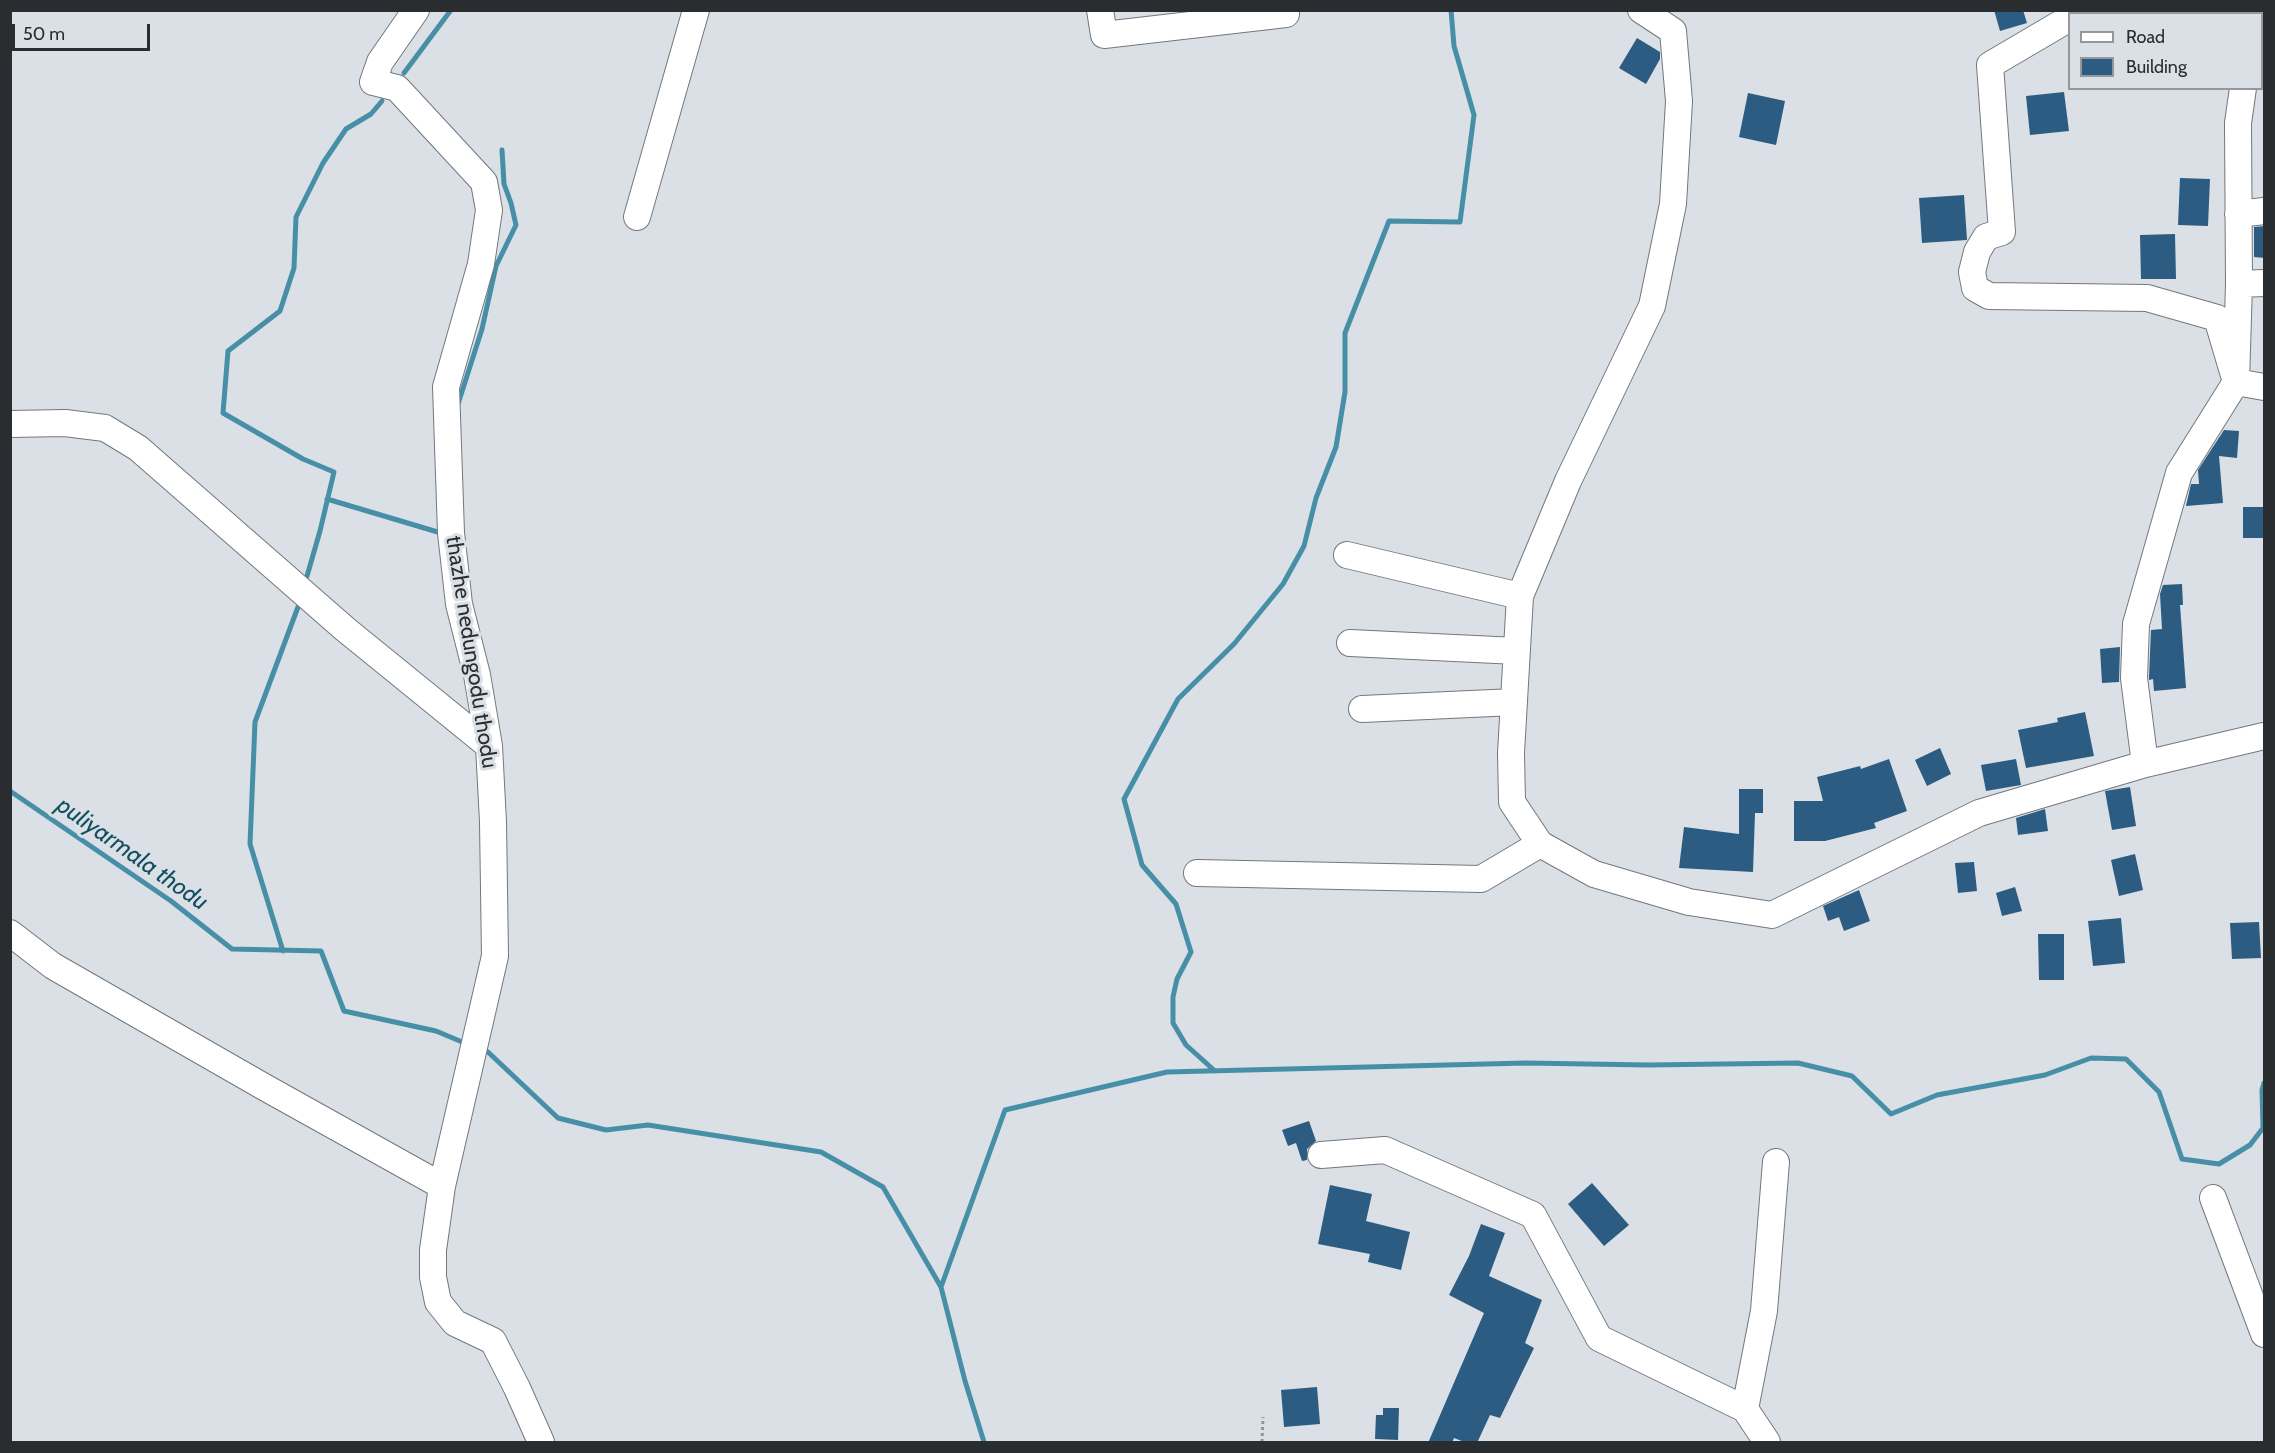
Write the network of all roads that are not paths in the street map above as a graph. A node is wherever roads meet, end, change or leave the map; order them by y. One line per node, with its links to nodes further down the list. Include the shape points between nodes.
1 (416, 10): 23 (street, thazhe nedungodu thodu, via 380,62 373,82 397,88 484,182 489,210 481,264 446,387 451,533 459,604)
2 (696, 10): 10 (street)
3 (1100, 10): 4 (street, via 1104,35 1286,14)
4 (1286, 10)
5 (1641, 10): 17 (street, via 1673,31 1679,101 1673,204 1652,306 1568,481)
6 (2068, 19): 13 (street, via 1990,65 2002,232 1986,237 1977,252 1972,272 1975,288 1989,296 2147,298 2217,318)
7 (2243, 90): 9 (street, via 2238,123)
8 (2265, 211): 9 (street)
9 (2238, 213): 12 (street)
10 (637, 218)
11 (2265, 283): 12 (street)
12 (2239, 284): 13 (street)
13 (2236, 382): 14 (street); 24 (street, via 2179,473 2136,624 2134,678)
14 (2265, 387)
15 (10, 424): 23 (street, via 65,423 105,428 138,448 345,629)
16 (1347, 555): 17 (street)
17 (1520, 596): 19 (street)
18 (1350, 643): 19 (street)
19 (1517, 651): 20 (street)
20 (1514, 702): 21 (street); 25 (street, via 1512,802)
21 (1362, 709)
22 (2265, 736): 24 (street)
23 (489, 746): 30 (street, thazhe nedungodu thodu, via 495,956)
24 (2145, 764): 25 (street, via 1979,813 1772,915 1689,902 1615,880)
25 (1539, 844): 26 (street, via 1481,879)
26 (1197, 873)
27 (10, 933): 30 (street, via 53,966)
28 (1321, 1155): 33 (street, via 1385,1150 1533,1215 1599,1338)
29 (1776, 1162): 33 (street, via 1764,1311)
30 (442, 1186): 34 (street, thazhe nedungodu thodu, via 433,1250 438,1302 455,1323 494,1341)
31 (2213, 1198): 32 (street)
32 (2265, 1334)
33 (1745, 1409): 35 (street)
34 (541, 1443)
35 (1767, 1443)

